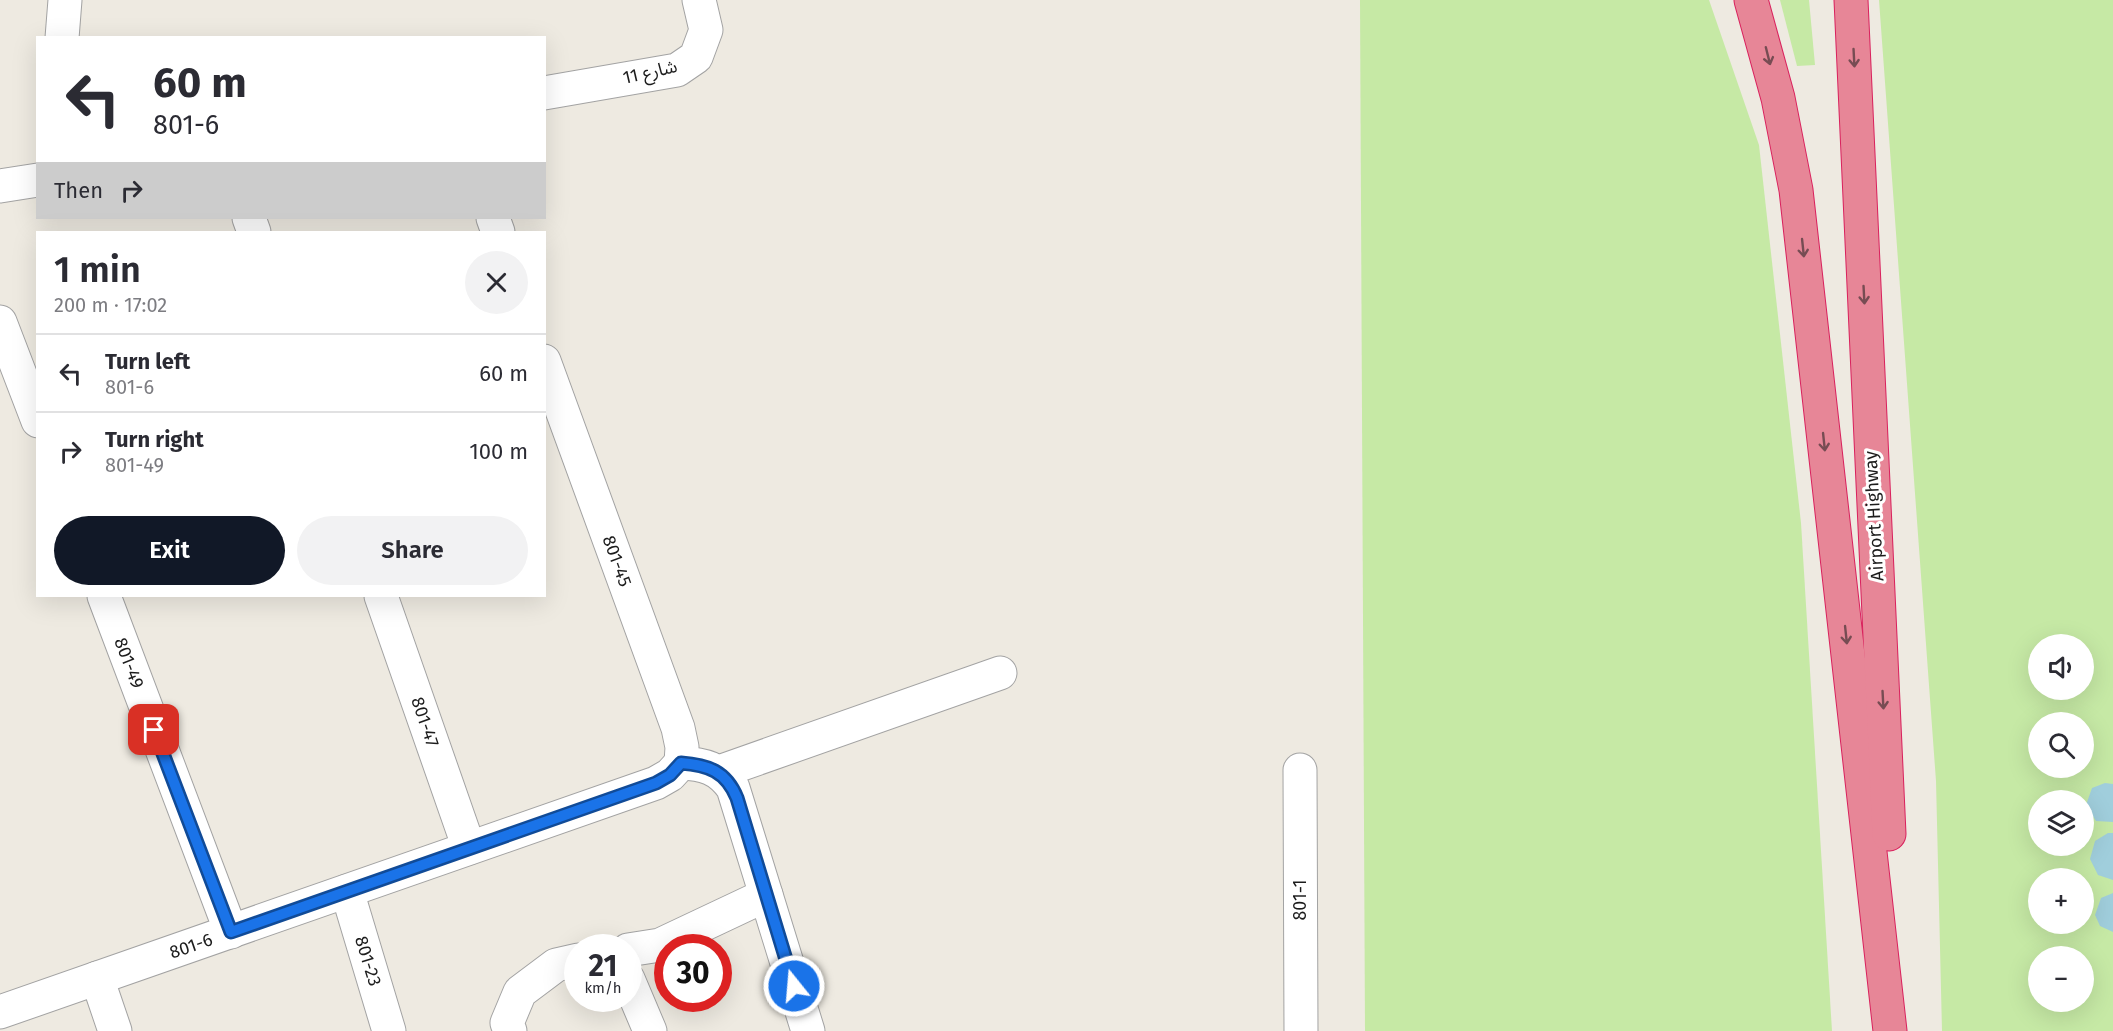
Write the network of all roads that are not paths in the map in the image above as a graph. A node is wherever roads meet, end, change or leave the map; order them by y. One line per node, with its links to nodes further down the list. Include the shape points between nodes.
1 (65, 0): 5 (street)
2 (699, 0): 6 (street, شارع 11, via 705,30 696,57 676,70)
3 (1751, 0): 33 (highway, one-way to 33, via 1778,98 1796,190)
4 (1851, 0): 34 (highway, Airport Highway, one-way to 34)
5 (63, 36)
6 (546, 93)
7 (36, 180): 8 (street)
8 (0, 186)
9 (0, 322): 11 (street)
10 (546, 366): 15 (street, 801-45, via 678,728)
11 (36, 416)
12 (104, 597): 21 (street, 801-49)
13 (381, 597): 18 (street, 801-47)
14 (1000, 673): 17 (street)
15 (681, 763): 17 (street, via 699,764); 18 (street, 801-6, via 656,783)
16 (1300, 770): 32 (street, 801-1)
17 (719, 772): 20 (street, via 737,798)
18 (469, 848): 19 (street, 801-6)
19 (347, 891): 21 (street, 801-6); 28 (street, 801-23)
20 (766, 895): 22 (street, via 660,945); 31 (street)
21 (231, 932): 24 (street, 801-6)
22 (642, 948)
23 (564, 963): 29 (street, via 520,992 507,1023)
24 (97, 978): 25 (street, 801-6); 27 (street)
25 (0, 1012)
26 (642, 1012): 30 (street)
27 (115, 1031)
28 (389, 1031)
29 (510, 1031)
30 (650, 1031)
31 (808, 1031)
32 (1301, 1031)
33 (1890, 1031)
34 (1898, 1031)

